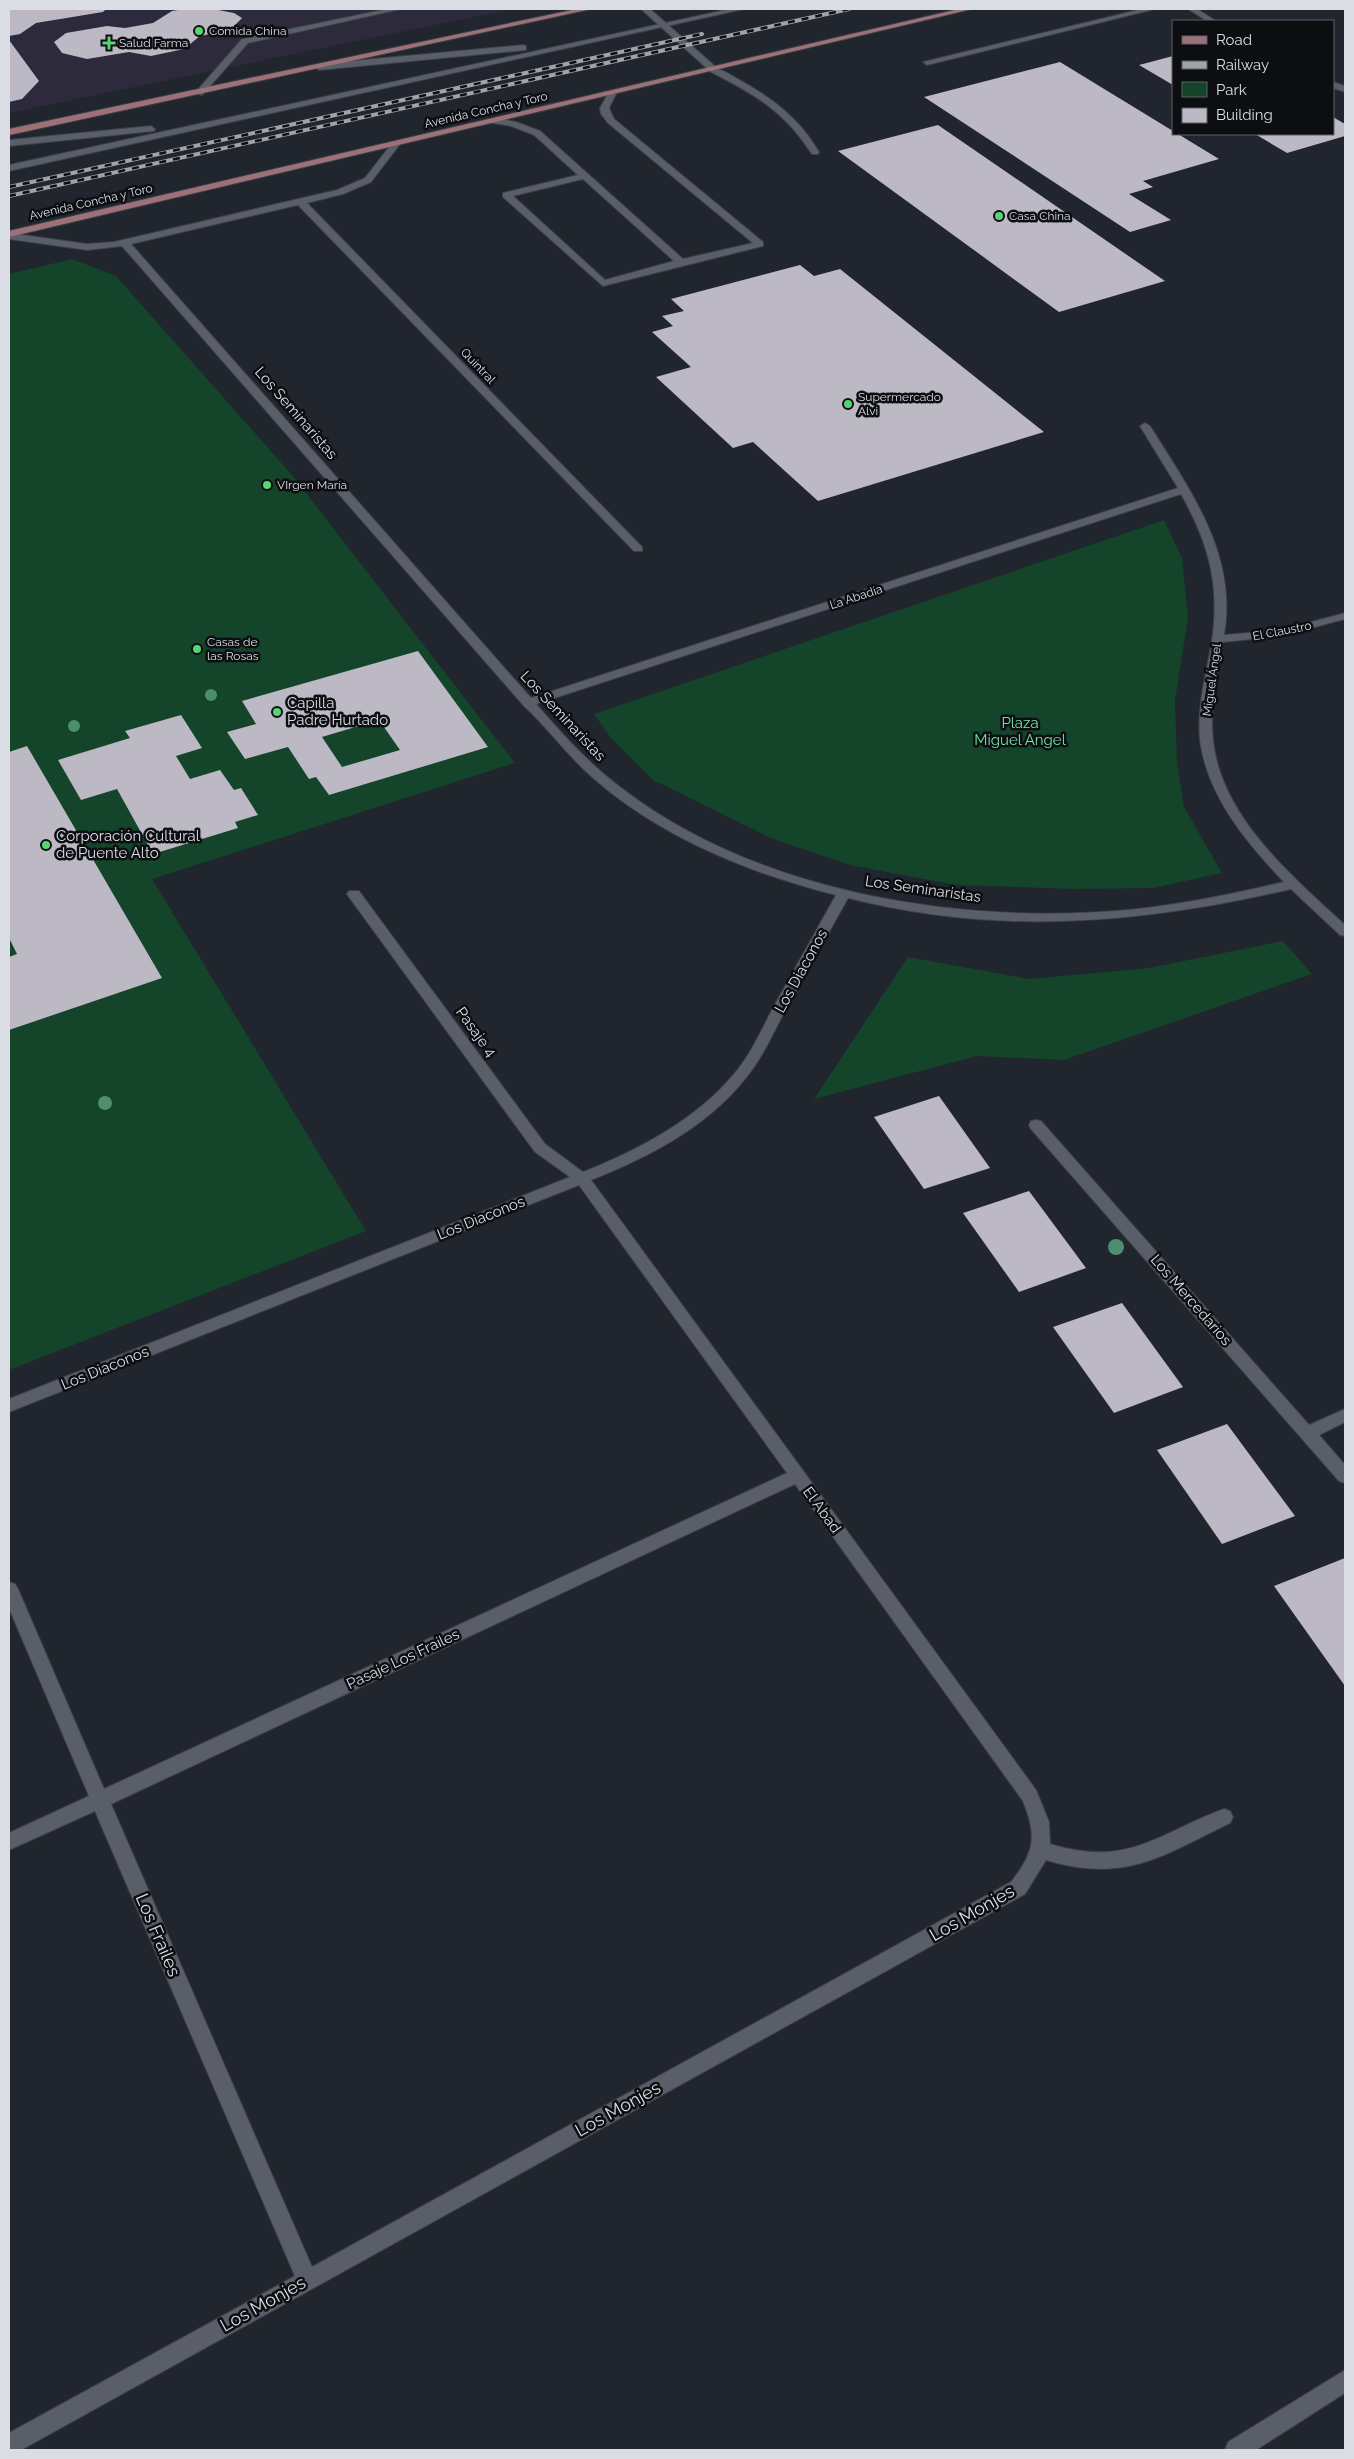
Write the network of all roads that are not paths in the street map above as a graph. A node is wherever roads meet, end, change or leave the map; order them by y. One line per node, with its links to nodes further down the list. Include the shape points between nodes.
1 (397, 9): 14 (street, via 245,41)
2 (587, 9): 12 (main road)
3 (645, 9): 9 (street)
4 (740, 9): 9 (street)
5 (968, 9): 13 (main road, Avenida Concha y Toro)
6 (1148, 9): 11 (street)
7 (1192, 9): 8 (street)
8 (1210, 20)
9 (664, 26): 10 (street); 13 (street)
10 (594, 40): 12 (street); 17 (street)
11 (927, 62)
12 (319, 67): 14 (main road)
13 (714, 70): 15 (main road, Avenida Concha y Toro); 21 (street, via 760,94 790,118)
14 (199, 93): 18 (main road)
15 (612, 94): 16 (main road, Avenida Concha y Toro); 27 (street, via 605,101 605,115 760,244)
16 (495, 121): 20 (main road, Avenida Concha y Toro); 23 (street, via 537,133)
17 (220, 122): 19 (street); 22 (street)
18 (9, 132)
19 (9, 143)
20 (396, 144): 24 (street, via 368,180); 25 (main road, Avenida Concha y Toro)
21 (814, 152)
22 (9, 168)
23 (585, 176): 27 (street); 27 (street, via 506,195 603,282)
24 (300, 201): 26 (street); 30 (street, Quintral)
25 (9, 235): 26 (street, via 87,247)
26 (125, 243): 33 (street, Los Seminaristas)
27 (681, 262)
28 (1145, 426): 29 (street, Miguel Ángel)
29 (1184, 490): 32 (street, Miguel Ángel, via 1216,561 1221,587); 33 (street, La Abadia)
30 (638, 548)
31 (1345, 616): 32 (street, El Claustro, via 1281,633)
32 (1218, 639): 34 (street, Miguel Ángel, via 1206,708 1206,733 1211,756 1229,806 1254,842)
33 (528, 703): 35 (street, Los Seminaristas, via 594,774 635,805 732,856)
34 (1292, 884): 35 (street, Los Seminaristas, via 1183,907 1066,917 953,912); 37 (street, Miguel Ángel)
35 (844, 893): 39 (street, Los Diaconos, via 753,1056 726,1091 690,1122 657,1144)
36 (354, 894): 39 (street, Pasaje 4, via 540,1148)
37 (1345, 932)
38 (1036, 1125): 42 (street, Los Mercedarios)
39 (582, 1178): 40 (street, Los Diaconos); 43 (street, El Abad)
40 (9, 1406)
41 (1345, 1415): 42 (street)
42 (1307, 1433): 44 (street, Los Mercedarios)
43 (797, 1476): 46 (street, Pasaje Los Frailes); 49 (street, El Abad, via 1030,1796 1041,1823)
44 (1345, 1476)
45 (9, 1589): 46 (street, Los Frailes)
46 (100, 1800): 48 (street, Pasaje Los Frailes); 50 (street, Los Frailes)
47 (1224, 1816): 49 (street, via 1145,1855 1120,1862 1067,1860)
48 (9, 1842)
49 (1041, 1850): 50 (street, Los Monjes, via 1033,1871 1018,1888)
50 (307, 2280): 52 (street, Los Monjes)
51 (1345, 2381): 53 (street)
52 (9, 2445)
53 (1236, 2450)

